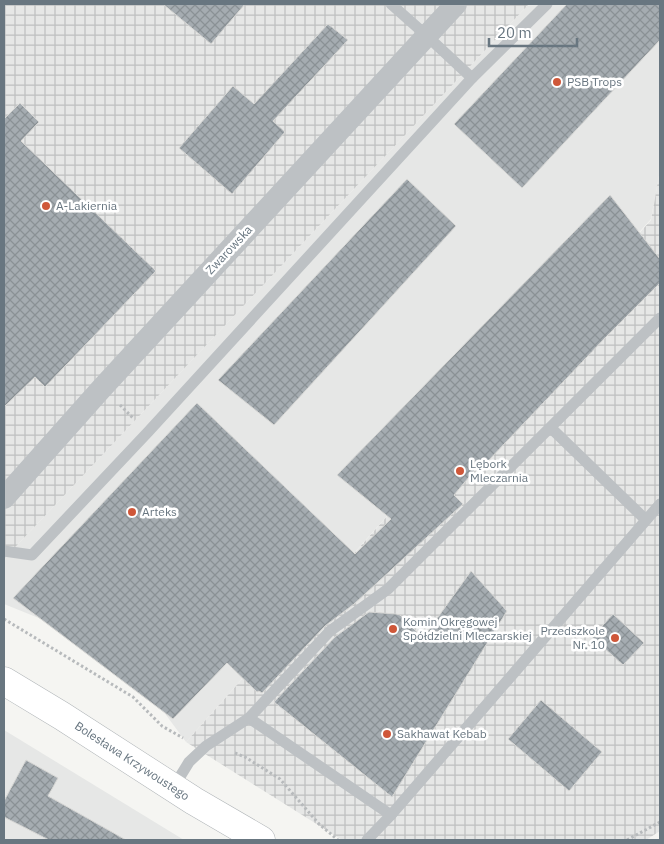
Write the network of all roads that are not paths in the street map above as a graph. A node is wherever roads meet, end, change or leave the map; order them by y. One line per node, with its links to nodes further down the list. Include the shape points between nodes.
1 (391, 4): 4 (lane)
2 (456, 4): 4 (street, Zwarowska)
3 (547, 4): 5 (lane)
4 (427, 36): 5 (lane); 8 (street, Zwarowska)
5 (472, 78): 11 (lane, via 32,556)
6 (660, 318): 7 (lane)
7 (550, 428): 10 (lane); 13 (lane, via 388,589 330,631)
8 (4, 498)
9 (660, 504): 10 (lane)
10 (646, 520): 15 (lane)
11 (4, 551)
12 (4, 681): 14 (main road, Bolesława Krzywoustego)
13 (249, 718): 14 (lane, via 206,746 189,762); 15 (lane)
14 (173, 788): 16 (main road, Bolesława Krzywoustego)
15 (391, 815): 17 (lane)
16 (261, 840)
17 (368, 840)

